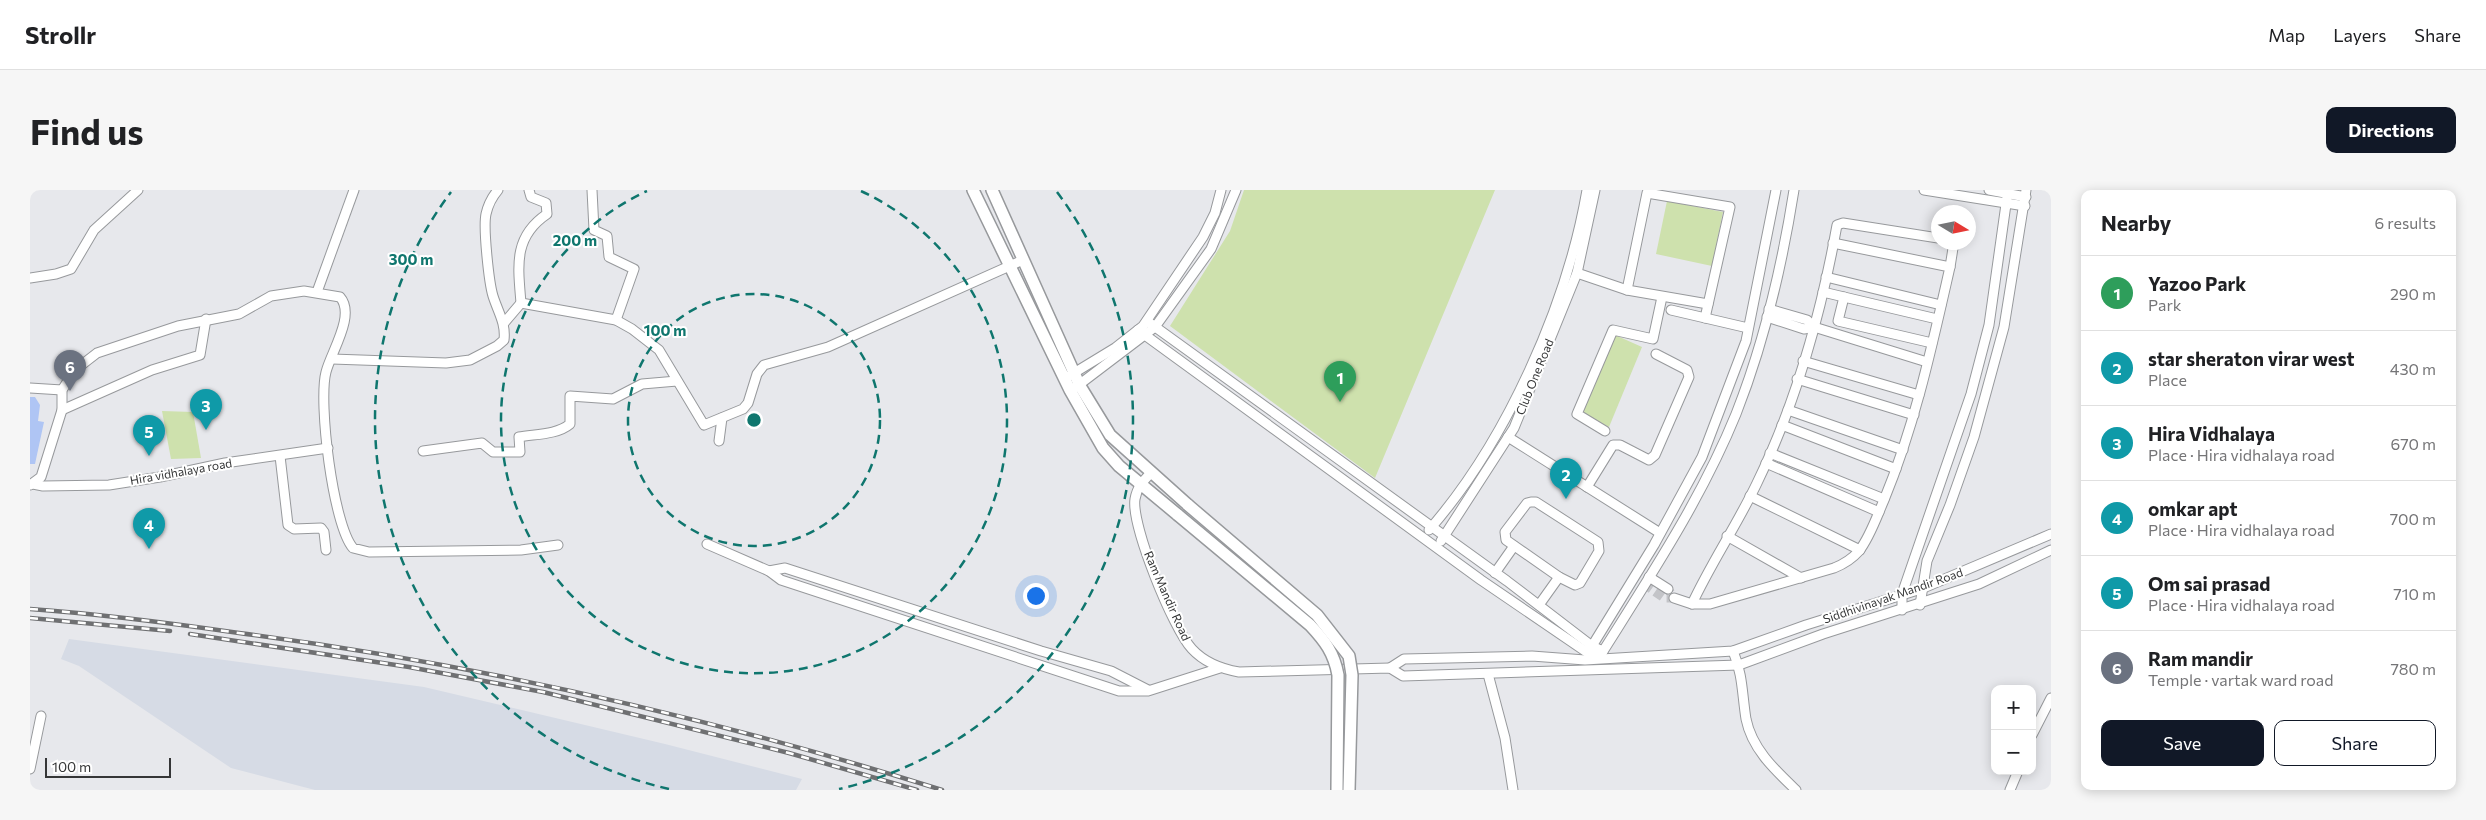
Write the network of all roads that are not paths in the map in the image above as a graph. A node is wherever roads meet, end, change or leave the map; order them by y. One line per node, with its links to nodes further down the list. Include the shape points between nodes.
1 (138, 190): 27 (street, via 94,230 71,269)
2 (354, 190): 29 (street)
3 (498, 190): 43 (street, via 486,215 486,234 492,294)
4 (529, 190): 33 (street, via 531,197 546,203 547,214 534,222 524,236 518,266)
5 (592, 190): 41 (street, via 594,230 607,236 609,258 634,269)
6 (973, 190): 23 (main road)
7 (992, 190): 22 (main road)
8 (1221, 190): 42 (street, via 1215,213 1203,236)
9 (1236, 190): 47 (street, via 1211,249)
10 (1587, 190): 84 (street, Club One Road, via 1563,290 1529,374 1482,457)
11 (1595, 190): 25 (street, Club One Road)
12 (1776, 190): 48 (street)
13 (1794, 190): 37 (street)
14 (1924, 190): 18 (street)
15 (1988, 190): 16 (street)
16 (2008, 192): 17 (street); 18 (street)
17 (2025, 198): 18 (street); 46 (street)
18 (2006, 204): 44 (street)
19 (1931, 237): 20 (street, via 1843,223 1836,225)
20 (1834, 243): 24 (street); 26 (street)
21 (1953, 250): 24 (street)
22 (1023, 260): 23 (street); 55 (main road)
23 (1011, 266): 55 (main road); 65 (street, via 828,347 764,365 757,374 748,403)
24 (1950, 267): 35 (street)
25 (1577, 273): 28 (street); 68 (street, Club One Road)
26 (1826, 277): 30 (street); 35 (street)
27 (30, 278)
28 (1627, 290): 31 (street); 34 (street, via 1647,193 1730,207)
29 (317, 292): 39 (street, via 304,290 271,296 239,314); 52 (street, via 340,297 346,308 338,346)
30 (1823, 292): 32 (street); 45 (street)
31 (1662, 297): 34 (street); 67 (street, via 1653,339 1614,330 1577,414)
32 (1844, 297): 40 (street); 50 (street, via 1838,321)
33 (521, 303): 41 (street); 43 (street)
34 (1708, 304): 38 (street)
35 (1941, 305): 40 (street)
36 (1671, 310): 38 (street)
37 (1768, 313): 45 (street, via 1807,320); 100 (street, via 1736,414 1708,473)
38 (1705, 318): 48 (street)
39 (206, 319): 60 (street, via 98,353 75,370); 62 (street, via 201,352 196,358 152,370)
40 (1938, 319): 50 (street)
41 (616, 320): 57 (street, via 659,350)
42 (1147, 321): 47 (street); 49 (street)
43 (504, 323): 52 (street, via 504,340 470,360 446,363)
44 (1989, 325): 46 (street); 104 (street, via 1971,394)
45 (1814, 327): 53 (street); 54 (street)
46 (2004, 327): 103 (street, via 1974,437 1927,561)
47 (1155, 328): 49 (street); 84 (street)
48 (1748, 328): 85 (street, via 1702,457)
49 (1142, 332): 55 (street); 59 (street); 89 (street)
50 (1932, 343): 54 (street)
51 (1656, 354): 80 (street, via 1687,370 1689,377 1655,456 1648,460 1620,446 1613,446)
52 (332, 358): 70 (street, via 322,391)
53 (1803, 361): 56 (street); 61 (street)
54 (1927, 362): 61 (street)
55 (1070, 376): 59 (main road)
56 (1797, 379): 63 (street); 64 (street)
57 (677, 381): 65 (street, via 704,425); 72 (street, via 642,384 613,399 570,396 570,424 553,432 519,437 520,452 493,452 482,443)
58 (30, 388): 60 (street)
59 (1075, 388): 77 (main road, via 1110,435); 79 (main road, via 1103,448)
60 (62, 390): 62 (street)
61 (1919, 396): 64 (street)
62 (62, 410): 78 (street, via 41,477)
63 (1788, 410): 66 (street); 71 (street)
64 (1914, 415): 71 (street)
65 (722, 418): 69 (street)
66 (1782, 425): 73 (street); 76 (street)
67 (1606, 431)
68 (1508, 437): 80 (street); 87 (street, Club One Road)
69 (719, 441)
70 (328, 448): 74 (street, Hira vidhalaya road); 91 (street, via 339,521 348,543 356,550 521,550)
71 (1903, 450): 76 (street)
72 (422, 451)
73 (1770, 453): 75 (street); 82 (street)
74 (280, 456): 78 (street, Hira vidhalaya road, via 109,485); 94 (street, via 288,525 321,528)
75 (1766, 463): 81 (street); 83 (street)
76 (1896, 469): 82 (street)
77 (1151, 473): 79 (street); 128 (main road, bridge, via 1317,615 1349,656 1352,675)
78 (32, 484)
79 (1140, 484): 116 (street, Ram Mandir Road, via 1135,499 1136,518 1166,602 1192,650); 127 (main road, bridge, via 1327,642 1335,657 1338,675)
80 (1587, 487): 85 (street)
81 (1750, 496): 88 (street); 95 (street)
82 (1884, 499): 83 (street)
83 (1879, 512): 95 (street)
84 (1432, 527): 87 (street); 89 (street, Club One Road)
85 (1660, 533): 113 (street)
86 (2051, 534): 103 (street, Siddhivinayak Mandir Road)
87 (1444, 536): 93 (street, Club One Road); 98 (street)
88 (1727, 536): 101 (street); 106 (street)
89 (1423, 537): 93 (street)
90 (707, 544): 97 (street)
91 (558, 545)
92 (1514, 546): 98 (street); 99 (street); 99 (street, via 1506,540 1505,532 1527,503 1532,502 1598,542 1599,551 1584,580 1575,585)
93 (1438, 548): 113 (street)
94 (326, 550)
95 (1860, 550): 101 (street, via 1847,562)
96 (2051, 550): 107 (street, Siddhivinayak Mandir Road, via 1979,584)
97 (769, 570): 110 (street, via 785,568); 111 (street, via 781,580)
98 (1495, 573): 108 (street)
99 (1559, 577): 108 (street)
100 (1649, 577): 102 (street); 114 (street)
101 (1802, 578): 106 (street, via 1710,604)
102 (1668, 589)
103 (1921, 589): 104 (street, Siddhivinayak Mandir Road); 107 (street)
104 (1902, 594): 109 (street); 112 (street, Siddhivinayak Mandir Road)
105 (1674, 598): 106 (street)
106 (1692, 604)
107 (1920, 604): 109 (street, Siddhivinayak Mandir Road)
108 (1538, 605): 113 (street)
109 (1902, 610): 115 (street, Siddhivinayak Mandir Road, via 1823,634)
110 (930, 616): 111 (street); 121 (street, via 1111,671)
111 (927, 629): 121 (street, via 1119,691)
112 (1733, 650): 114 (street, Siddhivinayak Mandir Road); 115 (street)
113 (1588, 653): 114 (street, Siddhivinayak Mandir Road); 114 (street); 117 (street, via 1404,659); 119 (street)
114 (1600, 655): 118 (street)
115 (1739, 665): 118 (street, Siddhivinayak Mandir Road); 130 (street, via 1746,719 1753,740 1767,762)
116 (1220, 668): 117 (street, Ram Mandir Road, via 1239,672); 121 (street)
117 (1390, 668): 120 (street, Ram Mandir Road, via 1403,676)
118 (1592, 670): 119 (street, Ram Mandir Road)
119 (1578, 671): 120 (street, Ram Mandir Road)
120 (1488, 674): 129 (street, via 1505,738)
121 (1148, 691)
122 (2051, 698): 124 (street)
123 (41, 716): 125 (street)
124 (2035, 730)
125 (30, 769)
126 (2016, 775): 131 (street)
127 (1337, 790)
128 (1349, 790)
129 (1513, 790)
130 (1796, 790)
131 (2010, 790)

